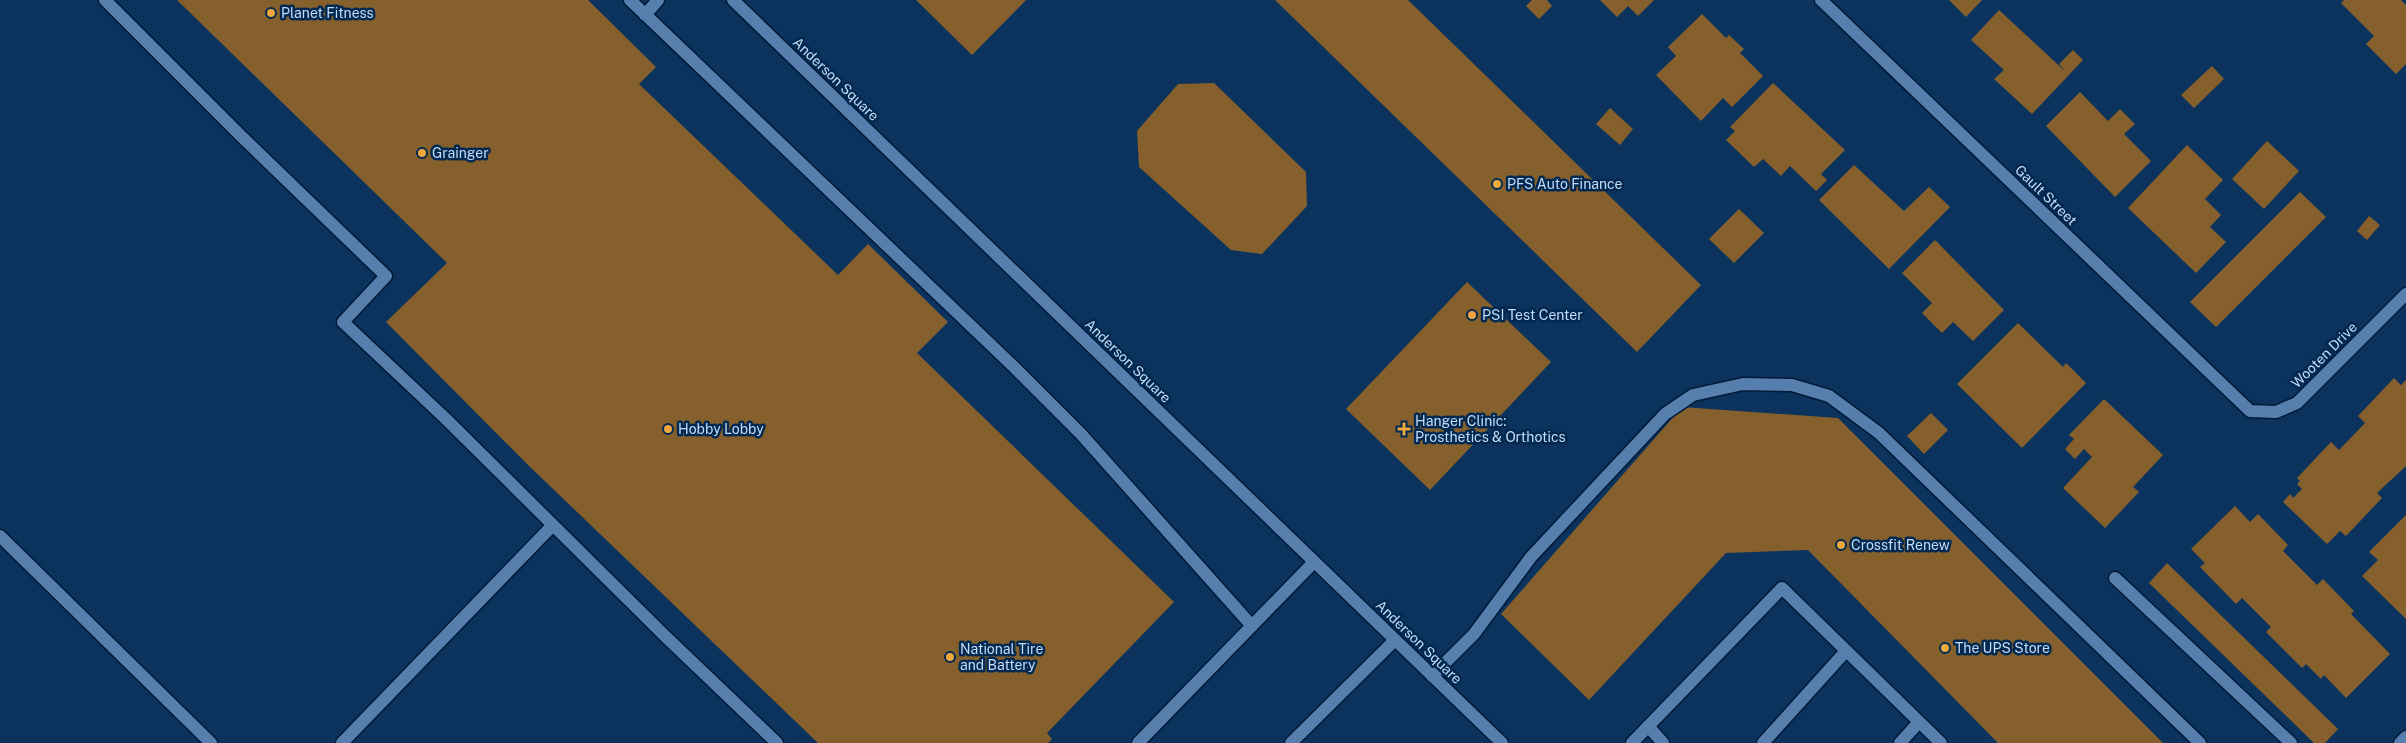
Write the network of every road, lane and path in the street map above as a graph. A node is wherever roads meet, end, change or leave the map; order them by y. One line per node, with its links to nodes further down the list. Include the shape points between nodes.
1 (105, 0): 9 (main road, via 386,276 344,322)
2 (630, 0): 6 (main road)
3 (658, 0): 6 (main road)
4 (733, 0): 11 (main road, Anderson Square)
5 (1821, 0): 8 (main road, Gault Street)
6 (645, 15): 13 (main road, via 1014,366 1081,434)
7 (2406, 294): 8 (main road, Wooten Drive, via 2297,402 2276,412)
8 (2250, 411)
9 (553, 525): 21 (main road); 22 (main road)
10 (0, 536): 20 (main road)
11 (1314, 562): 13 (main road); 14 (main road, Anderson Square)
12 (2115, 578): 32 (main road)
13 (1252, 626): 23 (main road)
14 (1395, 640): 16 (main road, Anderson Square); 24 (main road)
15 (1846, 650): 17 (main road); 18 (main road, via 1782,588); 28 (main road)
16 (1432, 676): 25 (main road, Anderson Square); 31 (main road, via 1474,634 1531,557 1665,414 1693,395 1743,384 1792,385 1829,396 1879,433)
17 (1920, 722): 29 (main road); 30 (main road)
18 (1648, 726): 26 (main road); 27 (main road)
19 (2406, 737): 33 (main road)
20 (211, 743)
21 (342, 743)
22 (777, 743)
23 (1138, 743)
24 (1291, 743)
25 (1502, 743)
26 (1632, 743)
27 (1663, 743)
28 (1763, 743)
29 (1900, 743)
30 (1941, 743)
31 (2200, 743)
32 (2291, 743)
33 (2400, 743)

